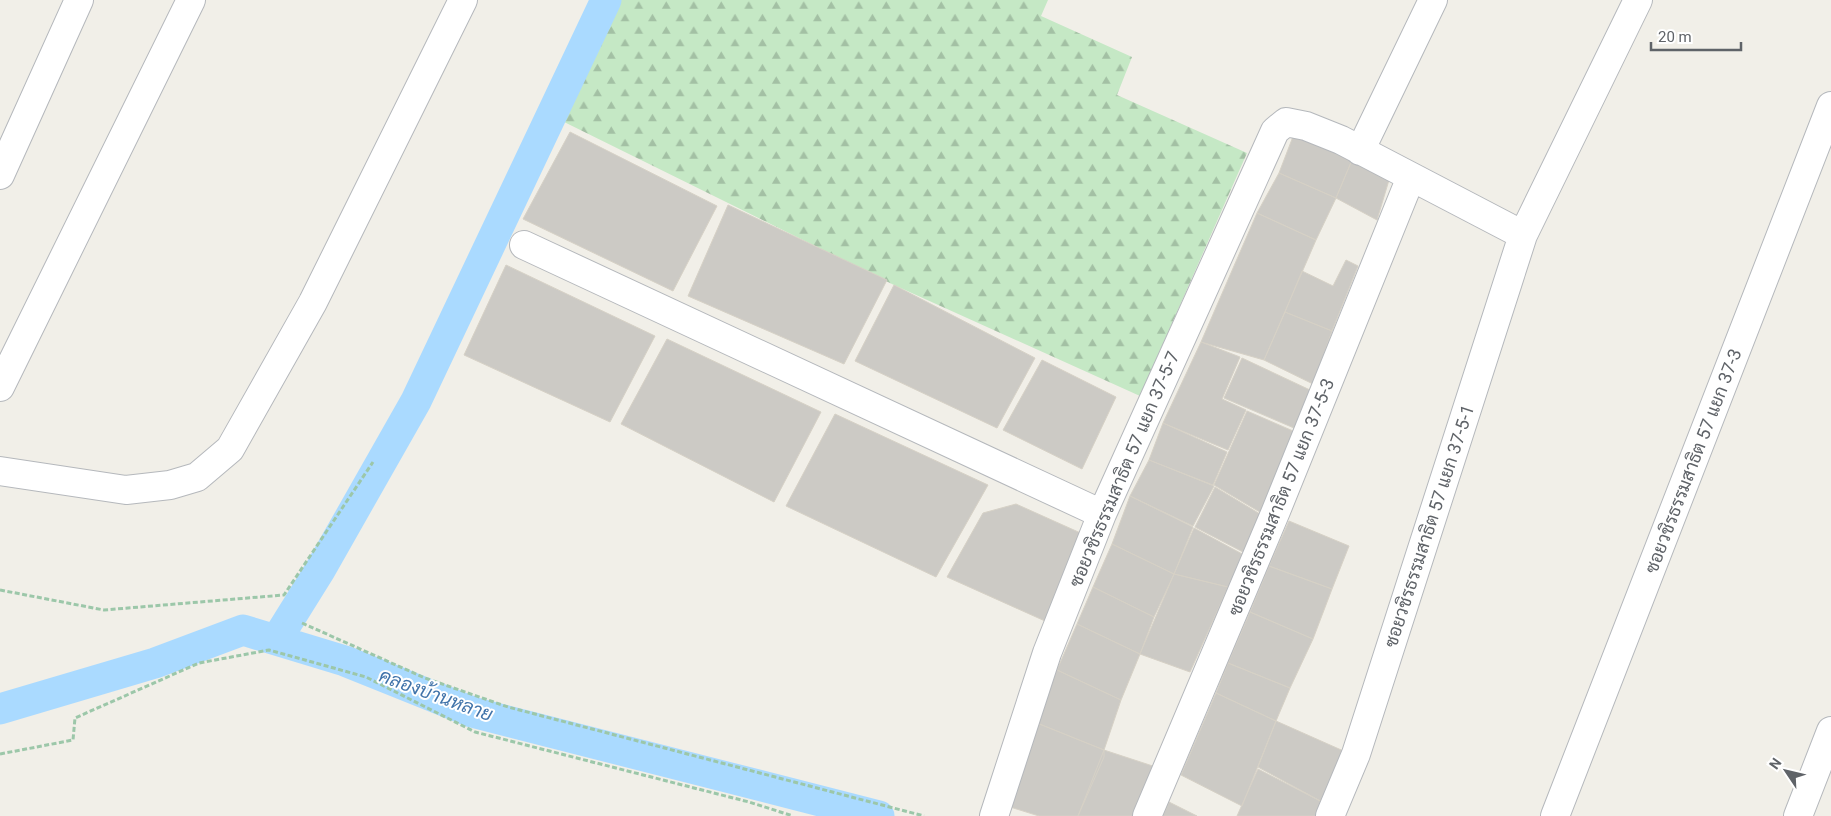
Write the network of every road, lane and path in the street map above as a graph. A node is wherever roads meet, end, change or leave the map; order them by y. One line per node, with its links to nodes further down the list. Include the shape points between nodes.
1 (79, 0): 8 (street)
2 (191, 0): 12 (street)
3 (463, 0): 14 (street, via 313,302 230,449 197,477 170,485 126,490)
4 (1433, 0): 7 (street)
5 (1638, 0): 10 (street, ซอยวชิรธรรมสาธิต 57 แยก 37-5-1)
6 (1831, 106): 25 (street, ซอยวชิรธรรมสาธิต 57 แยก 37-3)
7 (1360, 151): 9 (street); 15 (street, ซอยวชิรธรรมสาธิต 57 แยก 37-5-7, via 1306,126 1286,122 1275,131)
8 (0, 175)
9 (1411, 177): 10 (street); 23 (street, ซอยวชิรธรรมสาธิต 57 แยก 37-5-3, via 1276,511)
10 (1523, 235): 24 (street, ซอยวชิรธรรมสาธิต 57 แยก 37-5-1, via 1356,754)
11 (524, 246): 15 (street)
12 (0, 387)
13 (373, 462): 16 (path, via 284,595 104,610)
14 (0, 471)
15 (1102, 514): 22 (street, ซอยวชิรธรรมสาธิต 57 แยก 37-5-7, via 1047,653)
16 (0, 590)
17 (302, 622): 21 (path, via 425,678 508,707)
18 (1831, 730): 26 (street)
19 (0, 754): 20 (path, via 73,740 75,718 199,663 269,650 366,678 475,732)
20 (794, 816)
21 (924, 816)
22 (994, 816)
23 (1147, 816)
24 (1330, 816)
25 (1555, 816)
26 (1798, 816)

